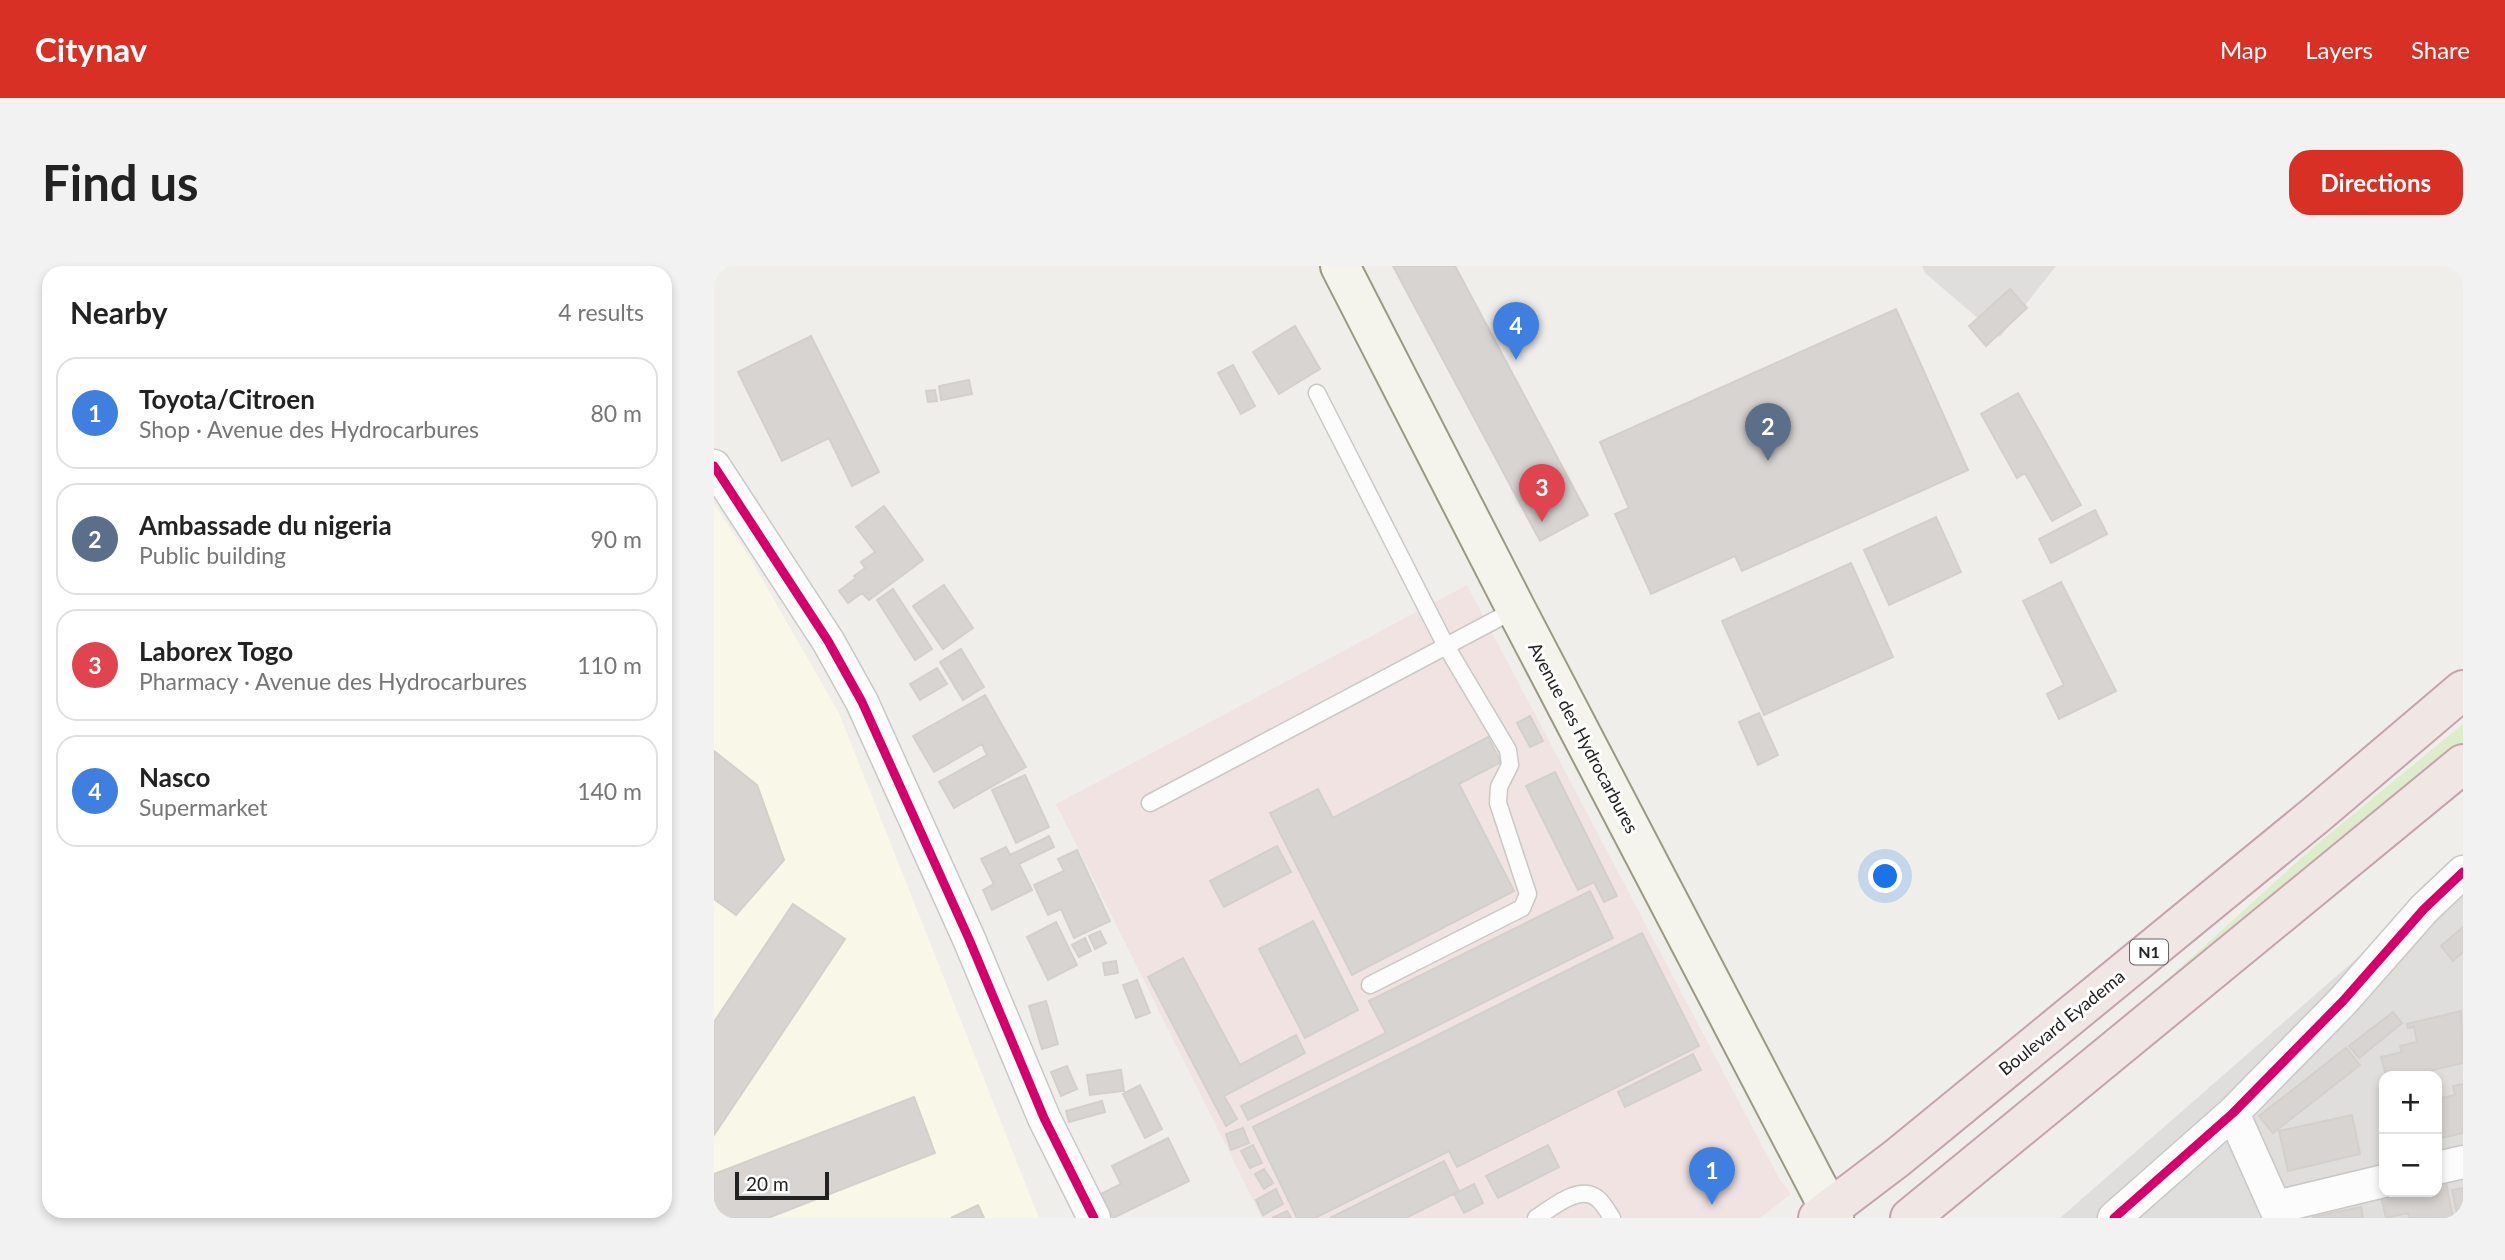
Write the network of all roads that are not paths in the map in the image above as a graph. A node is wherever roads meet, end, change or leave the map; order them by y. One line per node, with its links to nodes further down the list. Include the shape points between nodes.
1 (1340, 266): 4 (main road, Avenue des Hydrocarbures)
2 (1317, 393): 5 (lane)
3 (714, 466): 19 (street, via 828,641 862,702 1044,1118)
4 (1516, 609): 5 (lane); 18 (main road, Avenue des Hydrocarbures)
5 (1446, 646): 8 (lane); 12 (lane, via 1508,750 1510,765 1499,787 1498,803 1528,894 1522,908)
6 (2463, 690): 18 (highway, Boulevard Eyadema / N1)
7 (2463, 764): 22 (highway)
8 (1150, 803)
9 (2463, 872): 11 (street)
10 (2463, 900): 11 (street)
11 (2424, 909): 13 (street, via 2343,1001)
12 (1370, 985)
13 (2233, 1113): 17 (street); 23 (street)
14 (2463, 1161): 15 (street)
15 (2442, 1167)
16 (2379, 1183): 17 (street)
17 (2278, 1213)
18 (1827, 1215)
19 (1094, 1218)
20 (1536, 1218): 21 (lane, via 1584,1193 1598,1198)
21 (1612, 1218)
22 (1910, 1218)
23 (2114, 1218)

